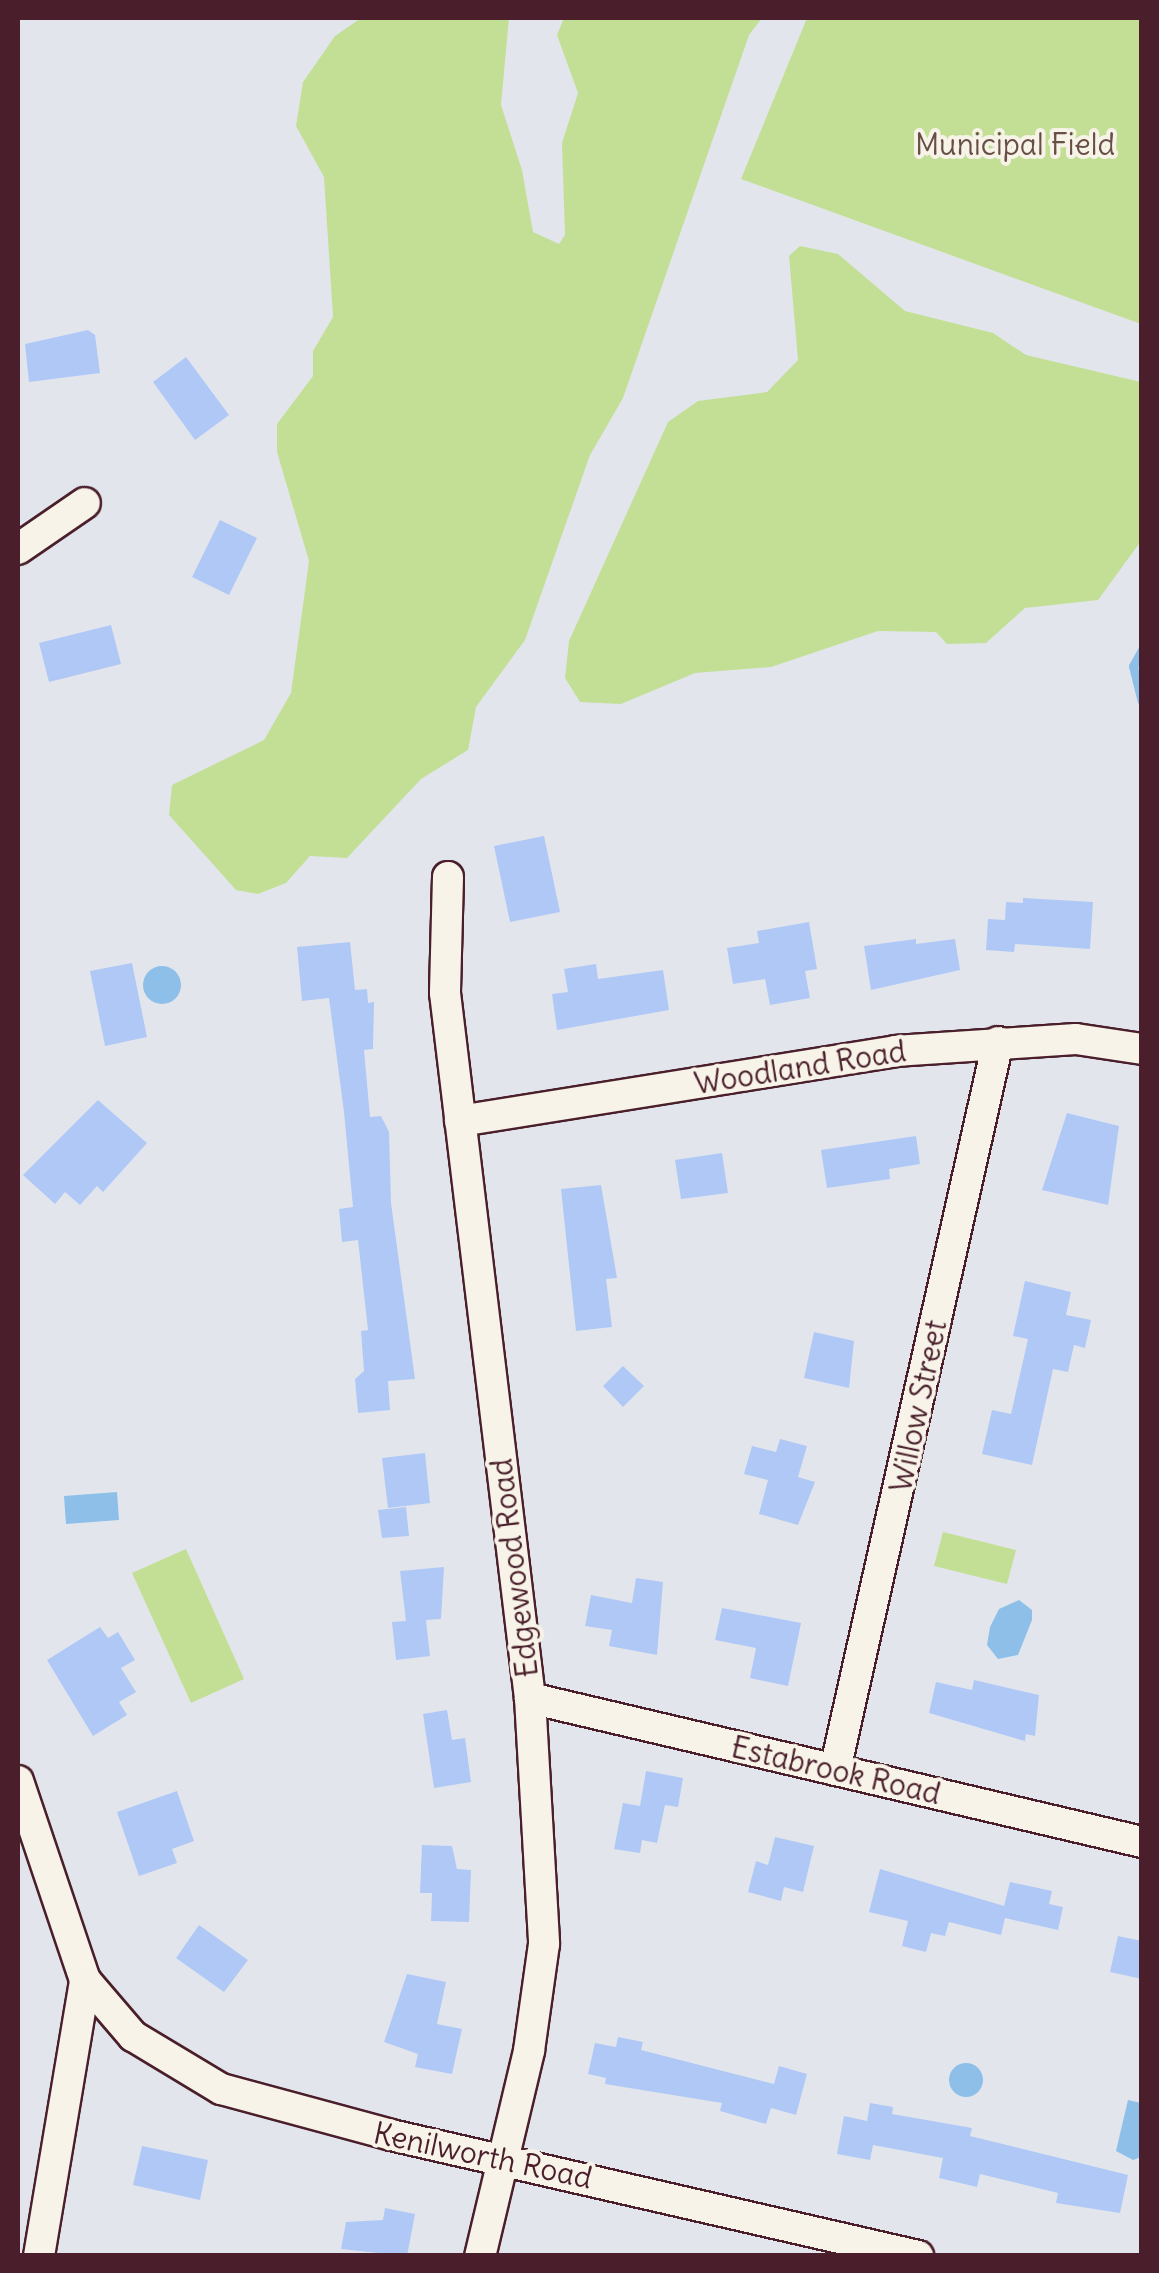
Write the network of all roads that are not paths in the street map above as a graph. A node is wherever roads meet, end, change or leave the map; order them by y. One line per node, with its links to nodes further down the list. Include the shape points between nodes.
1 (85, 503): 2 (street)
2 (18, 550)
3 (448, 877): 6 (street, Edgewood Road, via 444,993)
4 (998, 1042): 5 (street, Woodland Road, via 1076,1040); 6 (street, Woodland Road, via 895,1051); 8 (street, Willow Street)
5 (1142, 1049)
6 (460, 1121): 7 (street, Edgewood Road)
7 (530, 1698): 8 (street, Estabrook Road); 12 (street, Edgewood Road, via 544,1944)
8 (834, 1770): 10 (street, Estabrook Road)
9 (18, 1782): 11 (street)
10 (1142, 1842)
11 (85, 1980): 12 (street, Kenilworth Road, via 134,2036 221,2089 315,2117); 13 (street)
12 (505, 2157): 14 (street, Edgewood Road); 15 (street, Kenilworth Road)
13 (39, 2256)
14 (480, 2256)
15 (918, 2256)

